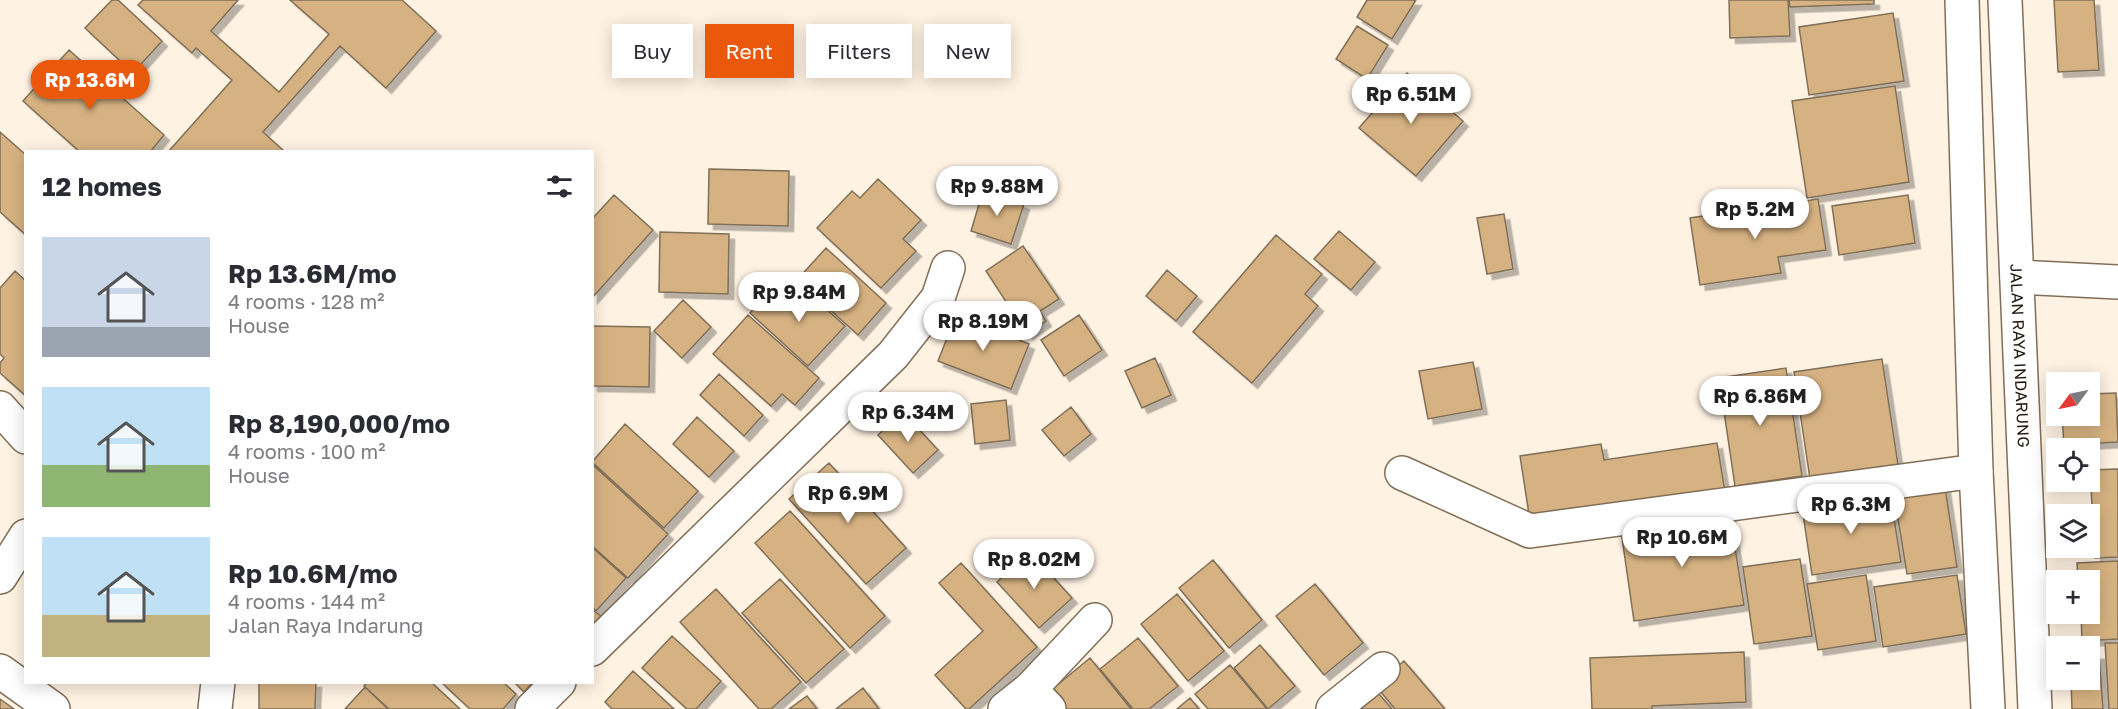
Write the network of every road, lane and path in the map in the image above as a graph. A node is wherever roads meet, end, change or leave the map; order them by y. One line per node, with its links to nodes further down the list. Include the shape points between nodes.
1 (1962, 0): 8 (main road)
2 (2005, 0): 4 (main road, JALAN RAYA INDARUNG)
3 (948, 268): 15 (main road, via 938,298 893,355)
4 (2017, 277): 5 (main road); 11 (main road, JALAN RAYA INDARUNG)
5 (2118, 282)
6 (0, 408): 7 (main road)
7 (24, 435)
8 (1976, 471): 9 (main road, via 1530,531); 12 (main road)
9 (1402, 473)
10 (24, 539): 13 (main road)
11 (2029, 567): 12 (main road); 27 (main road, JALAN RAYA INDARUNG)
12 (1981, 568): 26 (main road)
13 (0, 576)
14 (1095, 620): 20 (main road)
15 (594, 647)
16 (1383, 669): 25 (main road)
17 (0, 671): 21 (main road)
18 (218, 684): 22 (main road)
19 (557, 684): 23 (main road)
20 (1040, 699): 24 (main road)
21 (53, 709)
22 (215, 709)
23 (532, 709)
24 (1005, 709)
25 (1333, 709)
26 (1988, 709)
27 (2035, 709)

